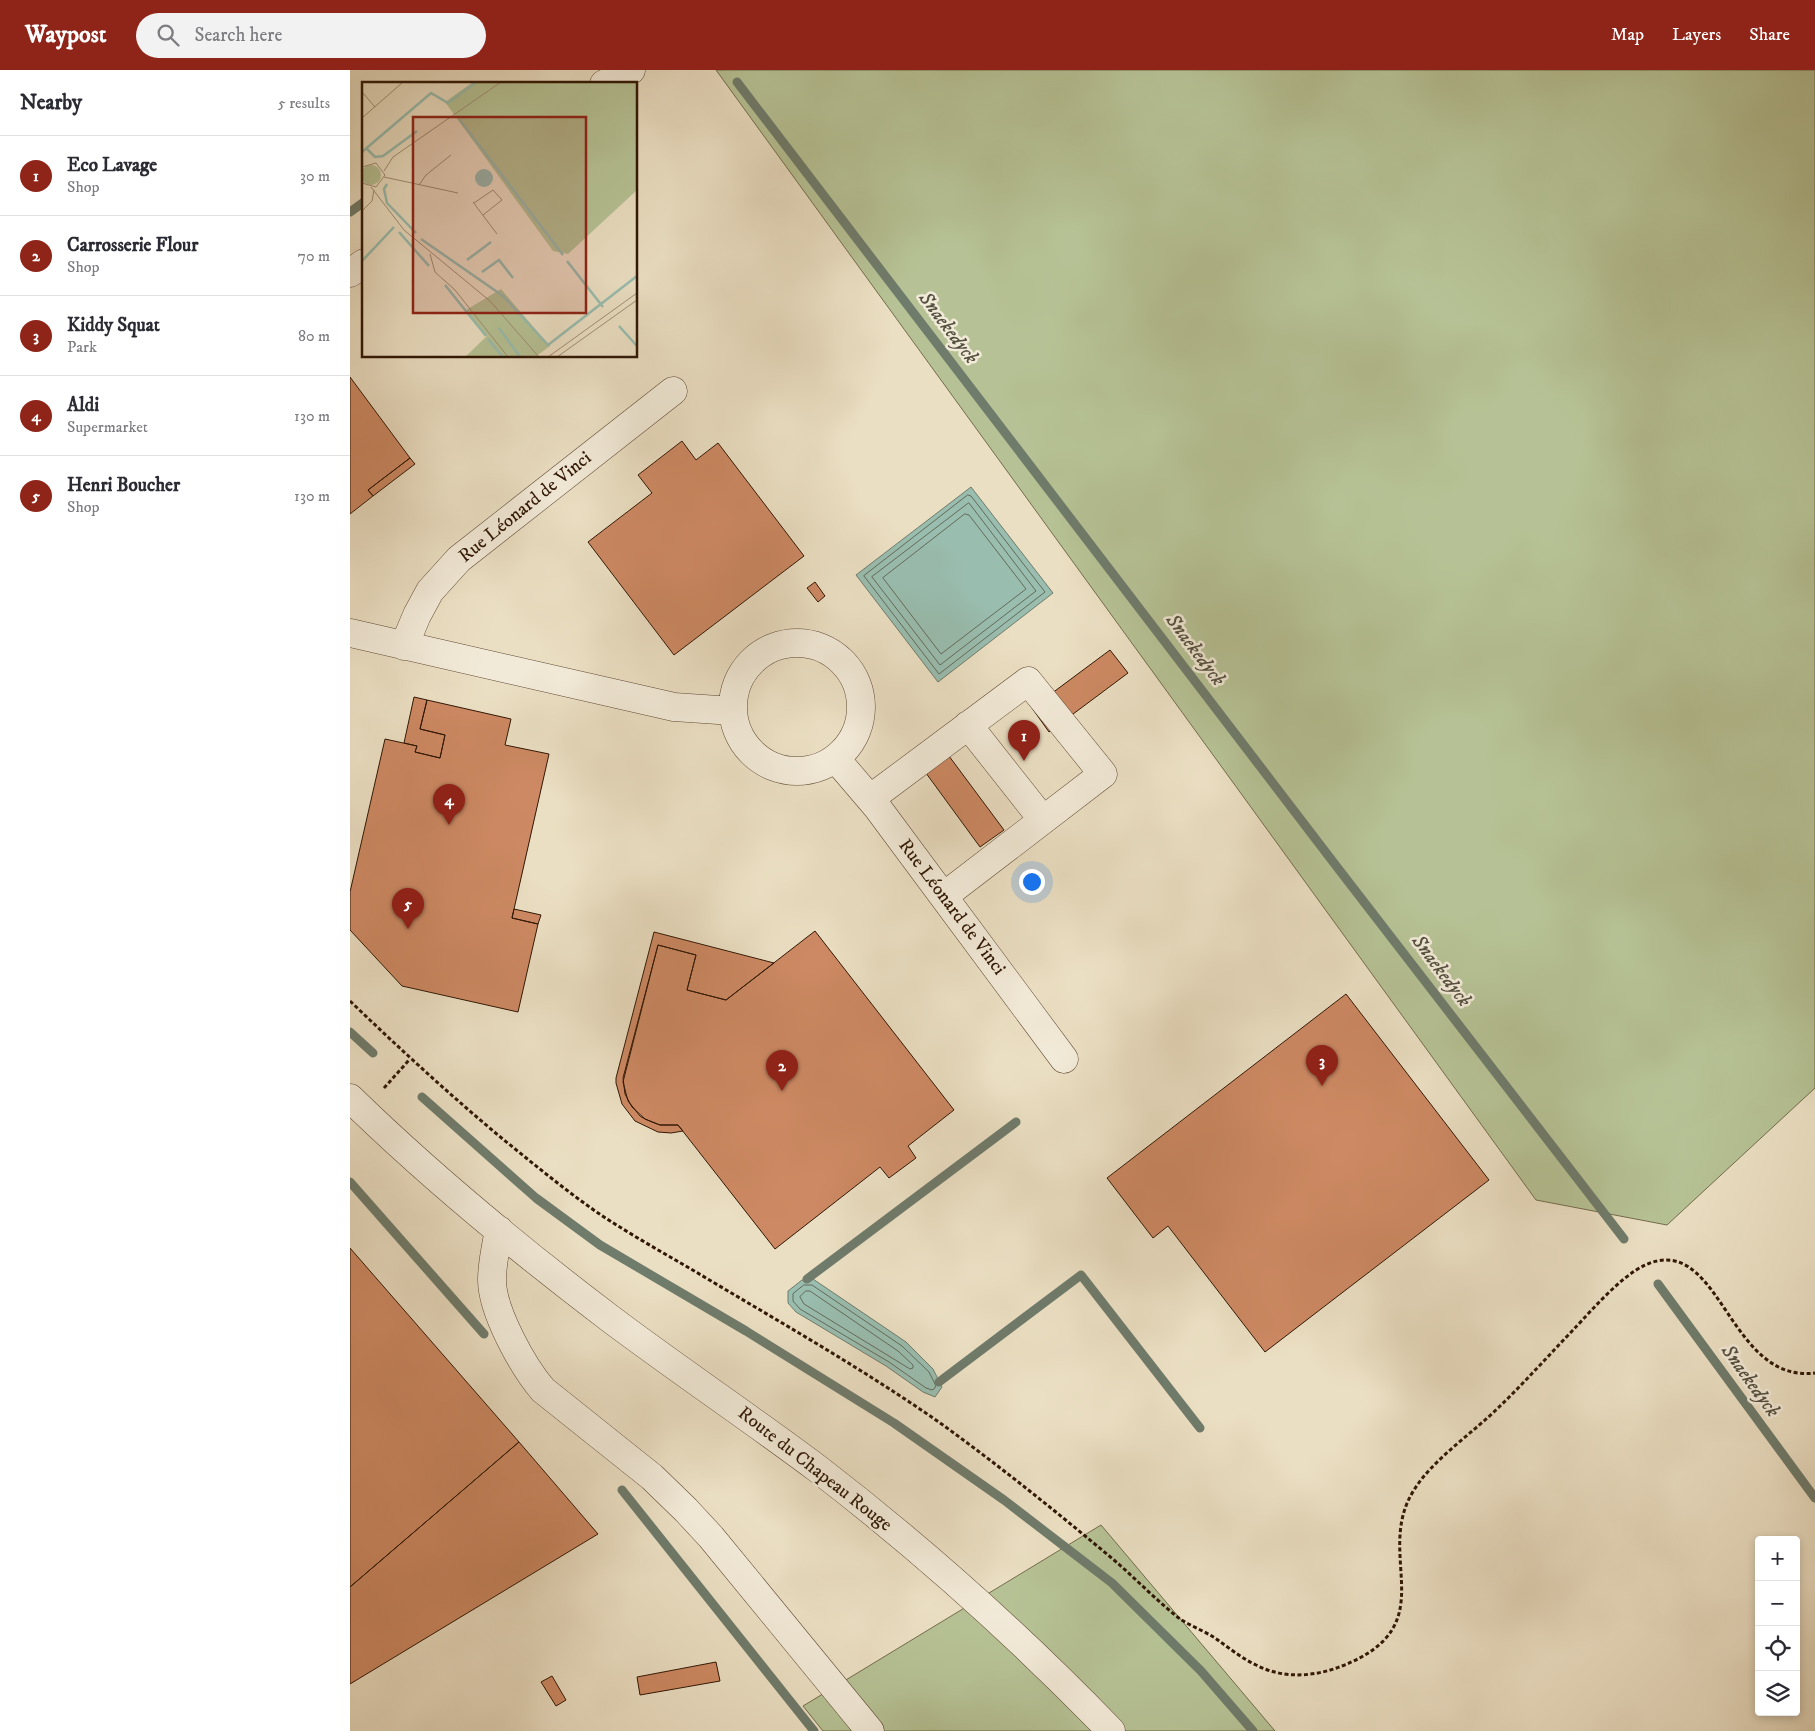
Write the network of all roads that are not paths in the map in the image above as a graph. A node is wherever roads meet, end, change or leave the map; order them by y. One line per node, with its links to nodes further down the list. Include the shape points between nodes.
1 (631, 70): 2 (street)
2 (608, 82)
3 (362, 265): 4 (street)
4 (350, 274)
5 (673, 391): 7 (street, Rue Léonard de Vinci, via 459,559 430,591)
6 (350, 633): 7 (street)
7 (404, 646): 8 (street, via 674,707)
8 (733, 711): 10 (street, via 743,742 757,757 774,767 793,772 806,771); 10 (street, via 735,691 752,660 783,644 811,644 824,648 847,666 855,677 861,697 857,732)
9 (968, 725): 11 (street); 12 (street); 12 (street, via 1028,681 1103,774)
10 (836, 759): 11 (street, Rue Léonard de Vinci)
11 (871, 798): 13 (street, Rue Léonard de Vinci)
12 (1043, 820): 13 (street)
13 (944, 896): 14 (street, Rue Léonard de Vinci)
14 (1064, 1059)
15 (350, 1098): 16 (street, Route du Chapeau Rouge)
16 (499, 1230): 17 (street, via 493,1290 500,1316 529,1373 543,1390 652,1477 698,1522); 18 (street, Route du Chapeau Rouge, via 613,1320 819,1470 911,1544 1008,1630)
17 (870, 1731)
18 (1111, 1731)

